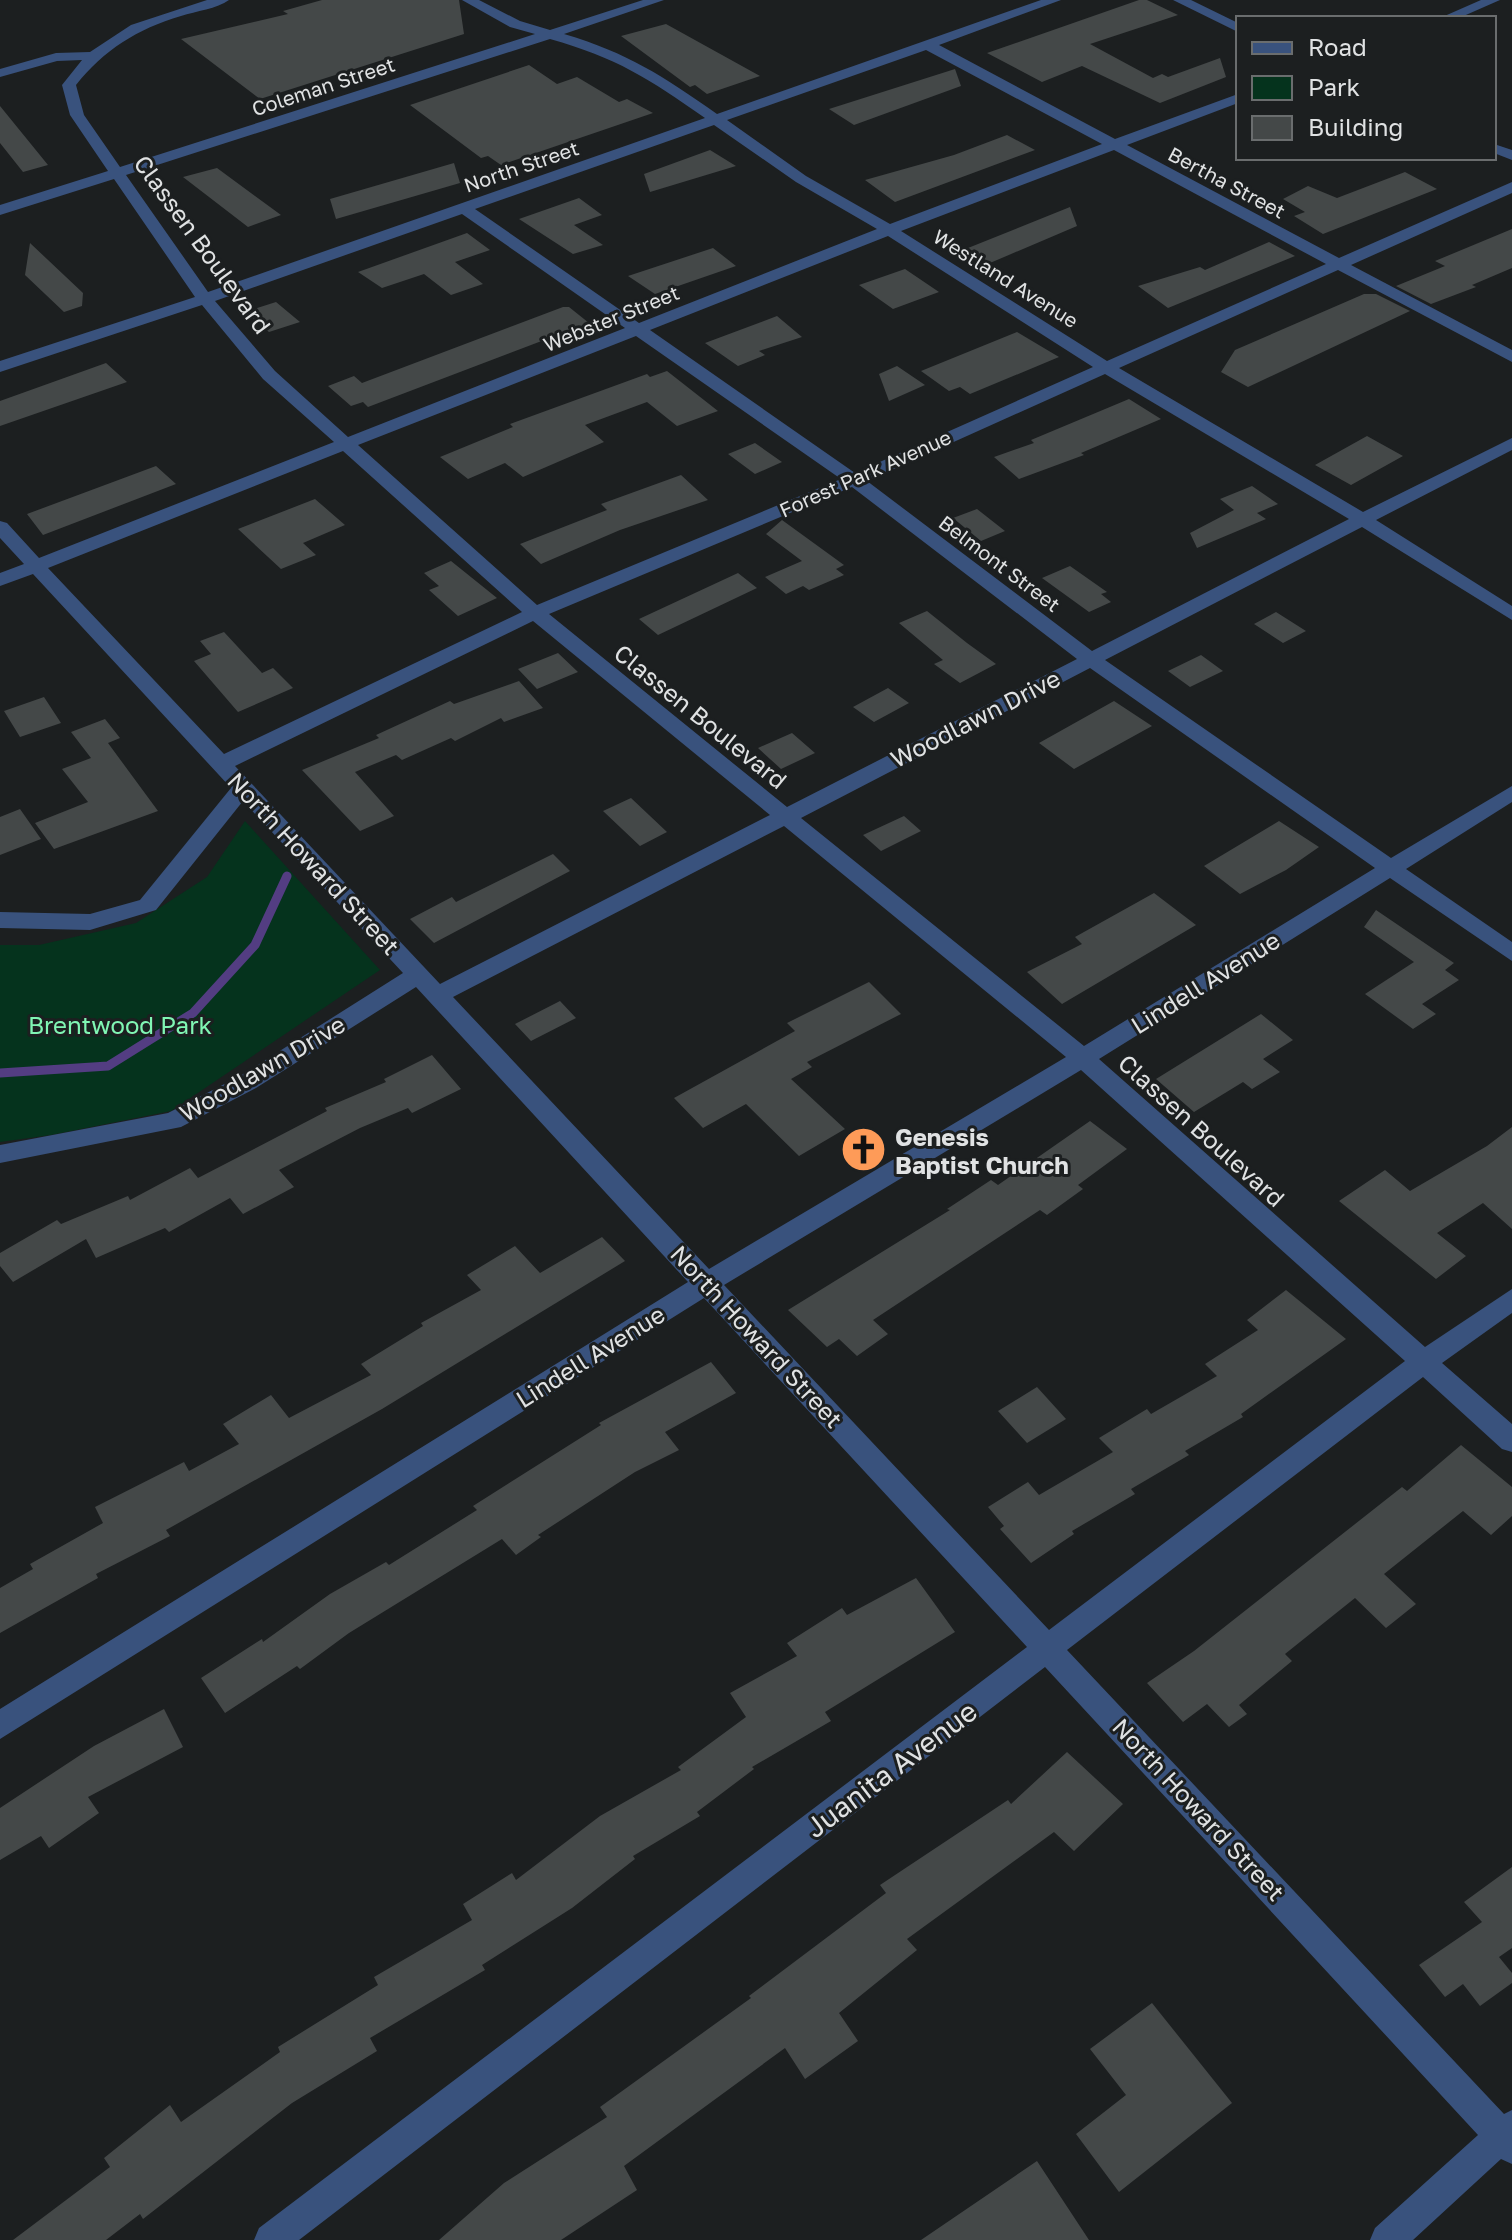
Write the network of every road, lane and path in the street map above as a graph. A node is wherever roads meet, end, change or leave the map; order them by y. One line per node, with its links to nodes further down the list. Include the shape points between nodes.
1 (222, 0): 11 (street, Classen Boulevard, via 115,37)
2 (469, 0): 9 (street, Westland Avenue, via 515,24)
3 (657, 0): 9 (street, Coleman Street)
4 (1054, 0): 10 (street, North Street)
5 (1180, 0): 8 (street)
6 (1493, 0): 7 (street)
7 (1452, 16)
8 (1236, 27)
9 (551, 35): 14 (street, Westland Avenue, via 607,51 647,71); 16 (street, Coleman Street)
10 (924, 43): 14 (street, North Street); 15 (street, Bertha Street)
11 (89, 56): 12 (street, via 56,57); 16 (street, Classen Boulevard, via 69,85 77,115)
12 (0, 73)
13 (1236, 99): 15 (street, Webster Street)
14 (717, 121): 18 (street, North Street); 20 (street, Westland Avenue, via 801,179)
15 (1113, 145): 20 (street, Webster Street); 21 (street, Bertha Street)
16 (119, 171): 19 (street, Coleman Street); 22 (street, Classen Boulevard)
17 (1512, 187): 21 (street, Forest Park Avenue)
18 (462, 207): 22 (street, North Street); 23 (street, Belmont Street)
19 (0, 210)
20 (889, 230): 23 (street, Webster Street); 25 (street, Westland Avenue)
21 (1340, 264): 24 (street, Bertha Street); 25 (street, Forest Park Avenue)
22 (205, 299): 26 (street, North Street); 28 (street, Classen Boulevard, via 269,375)
23 (638, 331): 28 (street, Webster Street); 29 (street, Belmont Street)
24 (1512, 357)
25 (1103, 366): 29 (street, Forest Park Avenue); 30 (street, Westland Avenue)
26 (0, 367)
27 (1512, 443): 30 (street, Woodlawn Drive)
28 (347, 446): 32 (street, Webster Street); 34 (street, Classen Boulevard)
29 (854, 480): 34 (street, Forest Park Avenue); 36 (street, Belmont Street)
30 (1365, 521): 35 (street, Westland Avenue); 36 (street, Woodlawn Drive)
31 (0, 527): 32 (street, North Howard Street)
32 (36, 566): 33 (street, Webster Street); 37 (street, North Howard Street)
33 (0, 580)
34 (535, 613): 37 (street, Forest Park Avenue); 40 (street, Classen Boulevard)
35 (1512, 614)
36 (1091, 660): 40 (street, Woodlawn Drive); 41 (street, Belmont Street)
37 (221, 764): 38 (street, North Howard Street)
38 (243, 787): 42 (street, via 148,905 90,922); 44 (street, North Howard Street)
39 (1512, 793): 41 (street, Lindell Avenue)
40 (781, 816): 45 (street, Woodlawn Drive); 46 (street, Classen Boulevard)
41 (1388, 868): 43 (street, Belmont Street); 46 (street, Lindell Avenue)
42 (0, 920)
43 (1512, 953)
44 (419, 974): 45 (street, North Howard Street); 47 (street, Woodlawn Drive, via 248,1082 173,1121)
45 (438, 995): 48 (street, North Howard Street)
46 (1083, 1058): 48 (street, Lindell Avenue); 50 (street, Classen Boulevard)
47 (0, 1154)
48 (707, 1283): 52 (street, North Howard Street); 53 (street, Lindell Avenue)
49 (1512, 1299): 50 (street, Juanita Avenue)
50 (1422, 1363): 51 (street, Classen Boulevard); 52 (street, Juanita Avenue)
51 (1512, 1441)
52 (1050, 1649): 54 (street, North Howard Street); 55 (street, Juanita Avenue)
53 (0, 1725)
54 (1509, 2137): 56 (street)
55 (271, 2240)
56 (1387, 2240)

